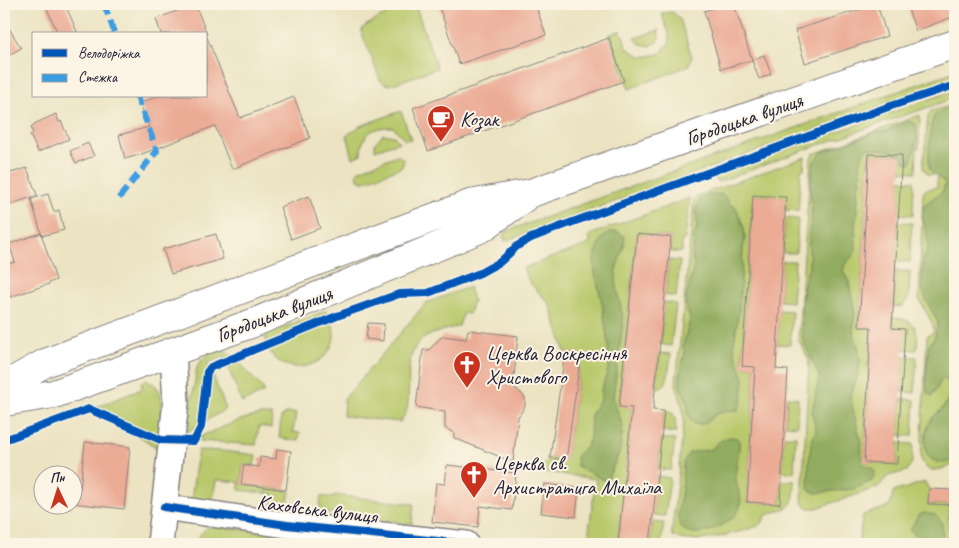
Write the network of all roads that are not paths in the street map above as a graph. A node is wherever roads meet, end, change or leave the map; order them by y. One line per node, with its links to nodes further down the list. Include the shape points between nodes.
1 (955, 44): 2 (main road, Городоцька вулиця)
2 (532, 193): 3 (main road, Городоцька вулиця, via 470,204); 5 (main road, Городоцька вулиця, via 482,228)
3 (283, 275): 4 (main road, Городоцька вулиця); 5 (main road)
4 (212, 302): 6 (main road, Городоцька вулиця); 7 (main road)
5 (253, 323): 7 (main road, Городоцька вулиця)
6 (120, 336): 7 (main road); 8 (main road, Городоцька вулиця, via 45,363)
7 (174, 352): 9 (main road, Городоцька вулиця, via 54,394); 10 (street, via 176,402)
8 (4, 386)
9 (4, 402)
10 (164, 507): 11 (street); 12 (street, Каховська вулиця, via 287,525)
11 (160, 544)
12 (466, 544)

